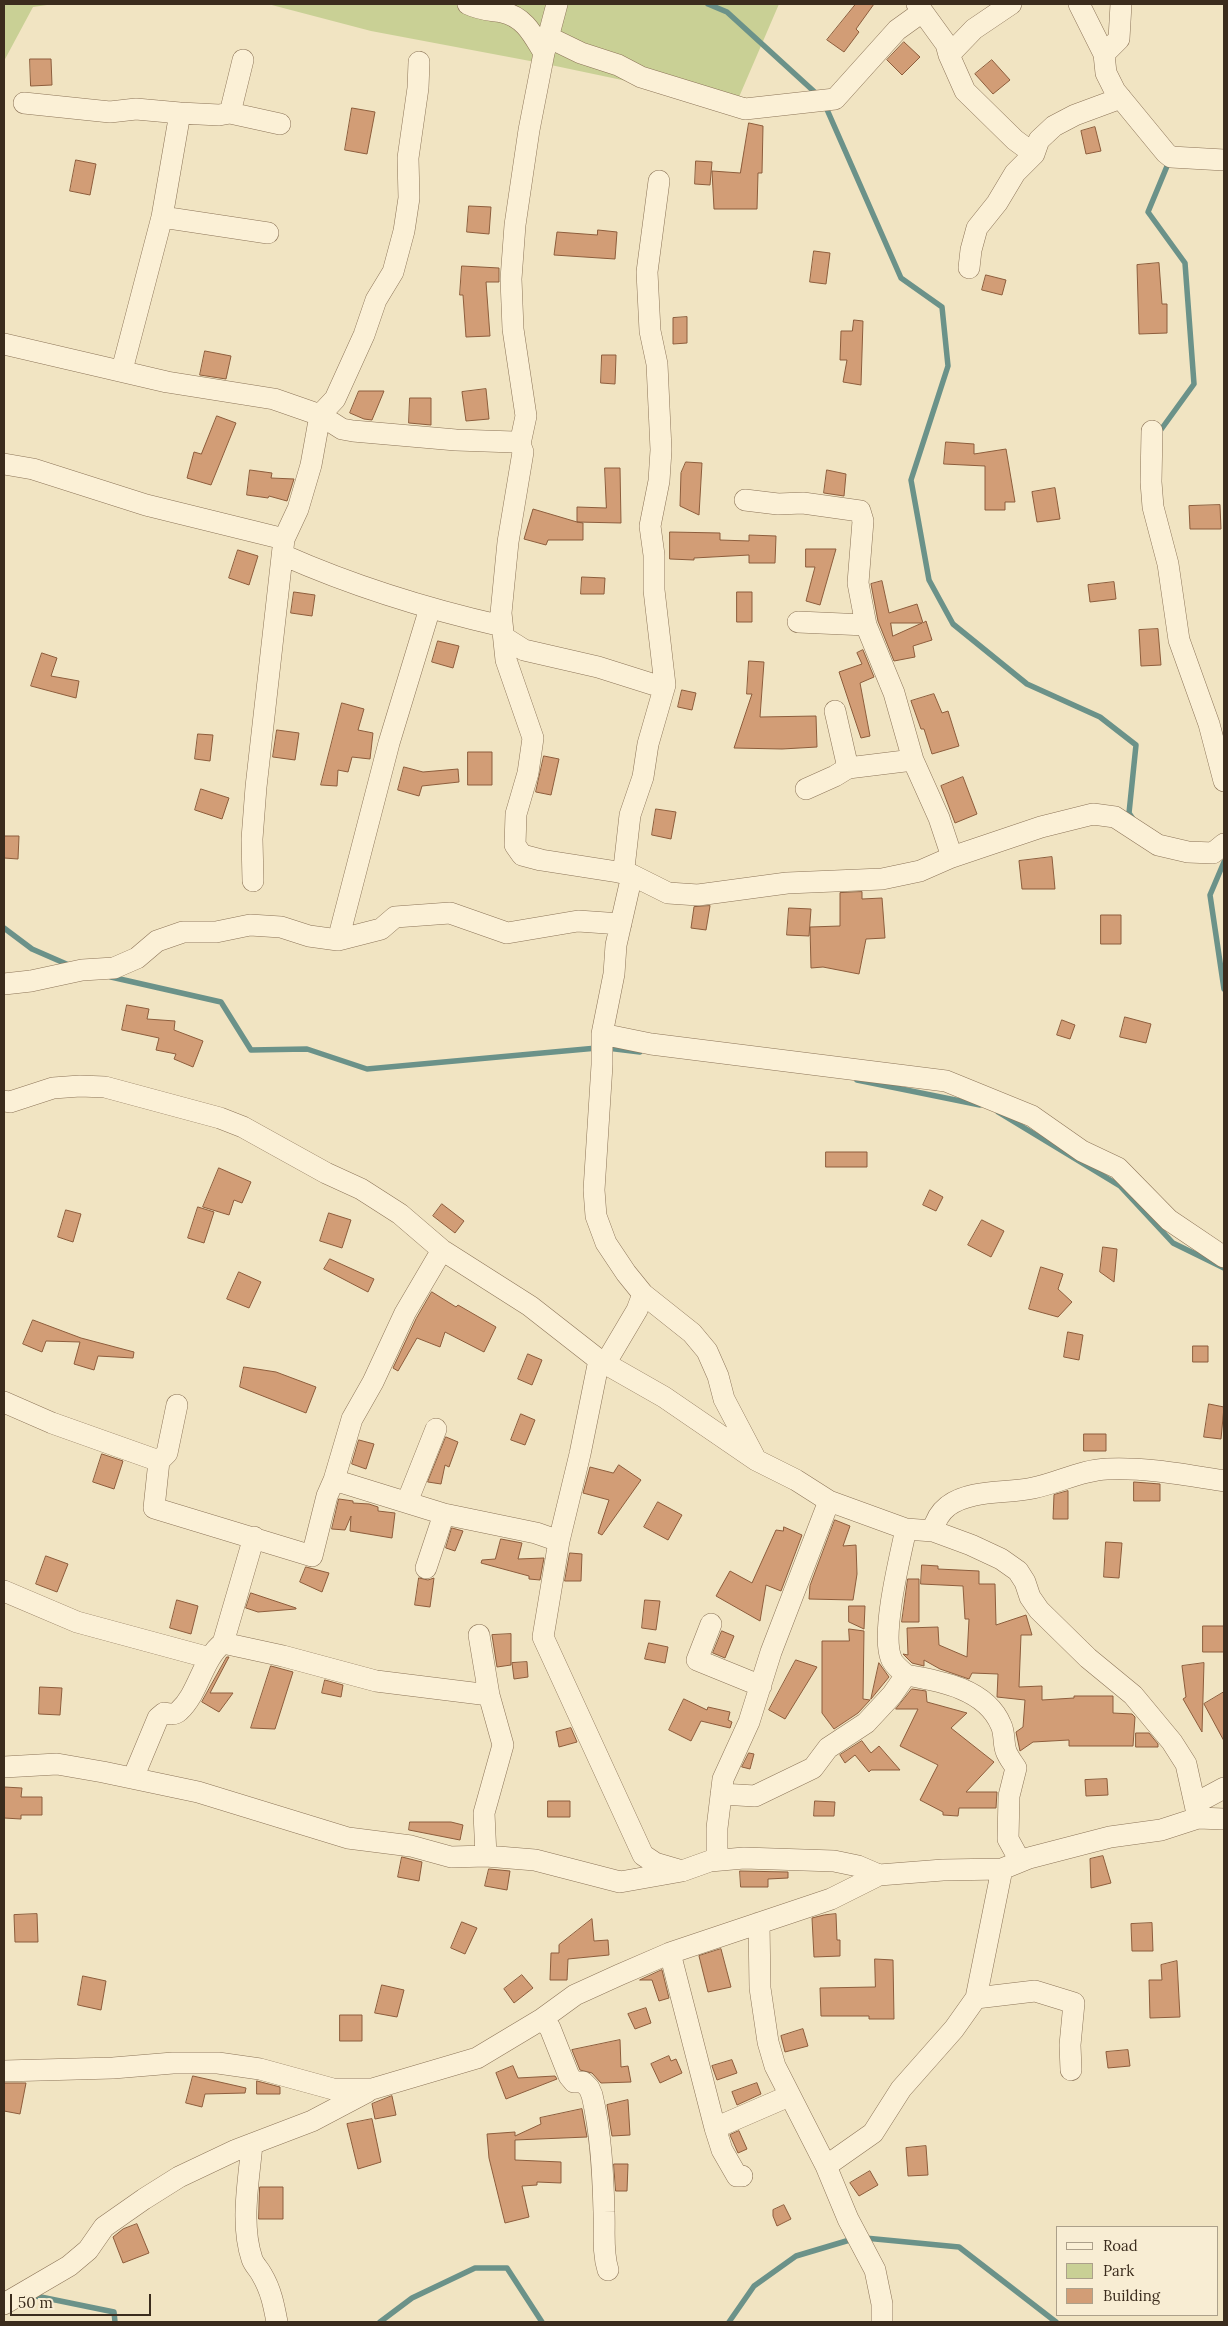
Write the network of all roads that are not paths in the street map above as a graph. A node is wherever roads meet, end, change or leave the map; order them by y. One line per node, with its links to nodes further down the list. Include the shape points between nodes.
1 (468, 4): 7 (street, via 517,18)
2 (557, 4): 7 (street)
3 (1011, 4): 9 (street, via 974,29)
4 (1078, 4): 8 (street)
5 (1121, 4): 8 (street, via 1119,39)
6 (919, 8): 7 (street, via 835,99 745,109 641,77 618,64); 9 (street, via 946,44)
7 (546, 45): 27 (street, via 520,187 511,279 526,416)
8 (1104, 54): 12 (street, via 1106,73)
9 (949, 55): 17 (street, via 965,91)
10 (243, 60): 15 (street)
11 (419, 62): 25 (street, via 408,158 409,198 393,272 376,300 335,399)
12 (1121, 98): 17 (street, via 1054,126 1039,140); 18 (street, via 1171,157)
13 (24, 103): 14 (street, via 110,112 136,109)
14 (180, 113): 15 (street); 20 (street)
15 (230, 113): 16 (street)
16 (280, 124)
17 (1034, 154): 22 (street, via 1015,173 998,203 978,228)
18 (1224, 160)
19 (659, 181): 35 (street, via 647,272 650,331 657,364 661,450 650,526)
20 (162, 217): 21 (street); 24 (street)
21 (268, 233)
22 (969, 268)
23 (4, 344): 24 (street)
24 (122, 370): 25 (street, via 167,382 254,394)
25 (320, 415): 27 (street, via 342,429 353,431); 30 (street, via 311,465)
26 (1152, 430): 39 (street, via 1150,482 1153,507 1168,564 1179,640 1209,724)
27 (520, 444): 34 (street, via 524,452 508,542 502,600)
28 (4, 464): 30 (street, via 34,469)
29 (745, 500): 33 (street, via 860,511 863,521 858,583)
30 (283, 547): 31 (street, via 358,584); 44 (street, via 256,787)
31 (430, 608): 34 (street); 46 (street, via 366,825)
32 (798, 622): 33 (street)
33 (866, 625): 37 (street, via 894,693)
34 (503, 632): 35 (street, via 524,650); 43 (street, via 506,660 534,738 516,814 515,845 522,855)
35 (665, 685): 43 (street, via 630,815)
36 (835, 711): 38 (street)
37 (913, 760): 38 (street); 42 (street)
38 (848, 768): 40 (street)
39 (1224, 781)
40 (806, 789)
41 (1224, 844): 42 (street, via 1213,853 1188,852 1158,845 1115,817 1093,814)
42 (952, 856): 43 (street, via 920,871 882,879 787,883 698,895 668,893)
43 (625, 874): 45 (street)
44 (253, 881)
45 (621, 924): 46 (street, via 578,921 507,933 450,914 396,917 381,929); 48 (street)
46 (338, 940): 47 (street, via 309,936 281,926 250,925 216,932 183,932 157,940 137,958 114,968 82,970)
47 (4, 984)
48 (602, 1034): 51 (street, via 651,1044 946,1081 1032,1116 1082,1151 1118,1168 1169,1220); 52 (street, via 594,1190 596,1216 606,1243)
49 (4, 1101): 50 (street, via 54,1088 105,1087 220,1118 361,1189 400,1214)
50 (442, 1250): 53 (street, via 530,1306); 59 (street, via 405,1313 352,1419)
51 (1224, 1257)
52 (643, 1294): 53 (street, via 632,1318); 57 (street, via 692,1333 706,1351 724,1399)
53 (602, 1362): 57 (street, via 664,1397); 67 (street)
54 (4, 1402): 58 (street)
55 (177, 1405): 58 (street, via 167,1453)
56 (436, 1429): 62 (street)
57 (756, 1460): 61 (street)
58 (159, 1461): 66 (street, via 154,1508)
59 (334, 1480): 62 (street); 66 (street, via 312,1556)
60 (1224, 1481): 65 (street, via 1145,1471 1087,1470 1032,1489 965,1497 948,1506 936,1519)
61 (830, 1501): 64 (street); 74 (street, via 771,1652)
62 (407, 1502): 63 (street)
63 (444, 1514): 67 (street, via 536,1533); 68 (street)
64 (906, 1529): 65 (street); 73 (street, via 889,1615 888,1638 892,1661)
65 (933, 1531): 80 (street, via 971,1545 1018,1571 1039,1610 1088,1658 1133,1695 1172,1742 1186,1764)
66 (254, 1537): 72 (street)
67 (559, 1541): 85 (street, via 544,1637 643,1855 655,1864)
68 (426, 1568)
69 (4, 1591): 72 (street, via 77,1622)
70 (711, 1624): 74 (street, via 697,1660)
71 (479, 1635): 75 (street)
72 (216, 1650): 75 (street, via 283,1656 376,1682); 77 (street, via 179,1711 158,1718)
73 (906, 1675): 79 (street, via 866,1722 828,1748 813,1768 755,1796); 84 (street, via 939,1682 975,1696 985,1701 998,1718 1006,1752 1016,1768 1009,1796)
74 (761, 1686): 79 (street, via 723,1780)
75 (489, 1695): 82 (street, via 503,1745 484,1813)
76 (4, 1767): 77 (street, via 57,1764)
77 (133, 1778): 82 (street, via 198,1792 348,1838 411,1846 450,1857)
78 (1224, 1788): 80 (street)
79 (721, 1794): 83 (street, via 716,1828)
80 (1197, 1810): 81 (street); 84 (street, via 1160,1830 1101,1839)
81 (1224, 1819)
82 (486, 1856): 85 (street, via 535,1860 620,1882)
83 (717, 1860): 85 (street); 86 (street, via 834,1861)
84 (1011, 1865): 86 (street); 89 (street)
85 (682, 1871)
86 (879, 1875): 87 (street, via 831,1899)
87 (759, 1923): 88 (street); 94 (street, via 760,1988 767,2033 775,2066)
88 (670, 1953): 90 (street, via 575,1995); 95 (street)
89 (976, 1998): 91 (street, via 1035,1991 1074,2003); 97 (street, via 954,2029 901,2089 873,2133)
90 (542, 2019): 93 (street, via 477,2058); 99 (street, via 550,2028 569,2076 574,2082 583,2082 592,2095 601,2157 604,2259)
91 (1071, 2070)
92 (4, 2072): 93 (street, via 218,2063 260,2069 333,2089)
93 (372, 2089): 96 (street, via 312,2120)
94 (789, 2096): 95 (street); 97 (street)
95 (715, 2128): 98 (street, via 726,2159 737,2176)
96 (252, 2144): 100 (street, via 179,2178 144,2199 104,2227 88,2250 68,2266); 101 (street, via 248,2241 252,2260 273,2299)
97 (826, 2166): 102 (street, via 848,2219 875,2270)
98 (742, 2176)
99 (608, 2270)
100 (4, 2304)
101 (277, 2322)
102 (882, 2322)

